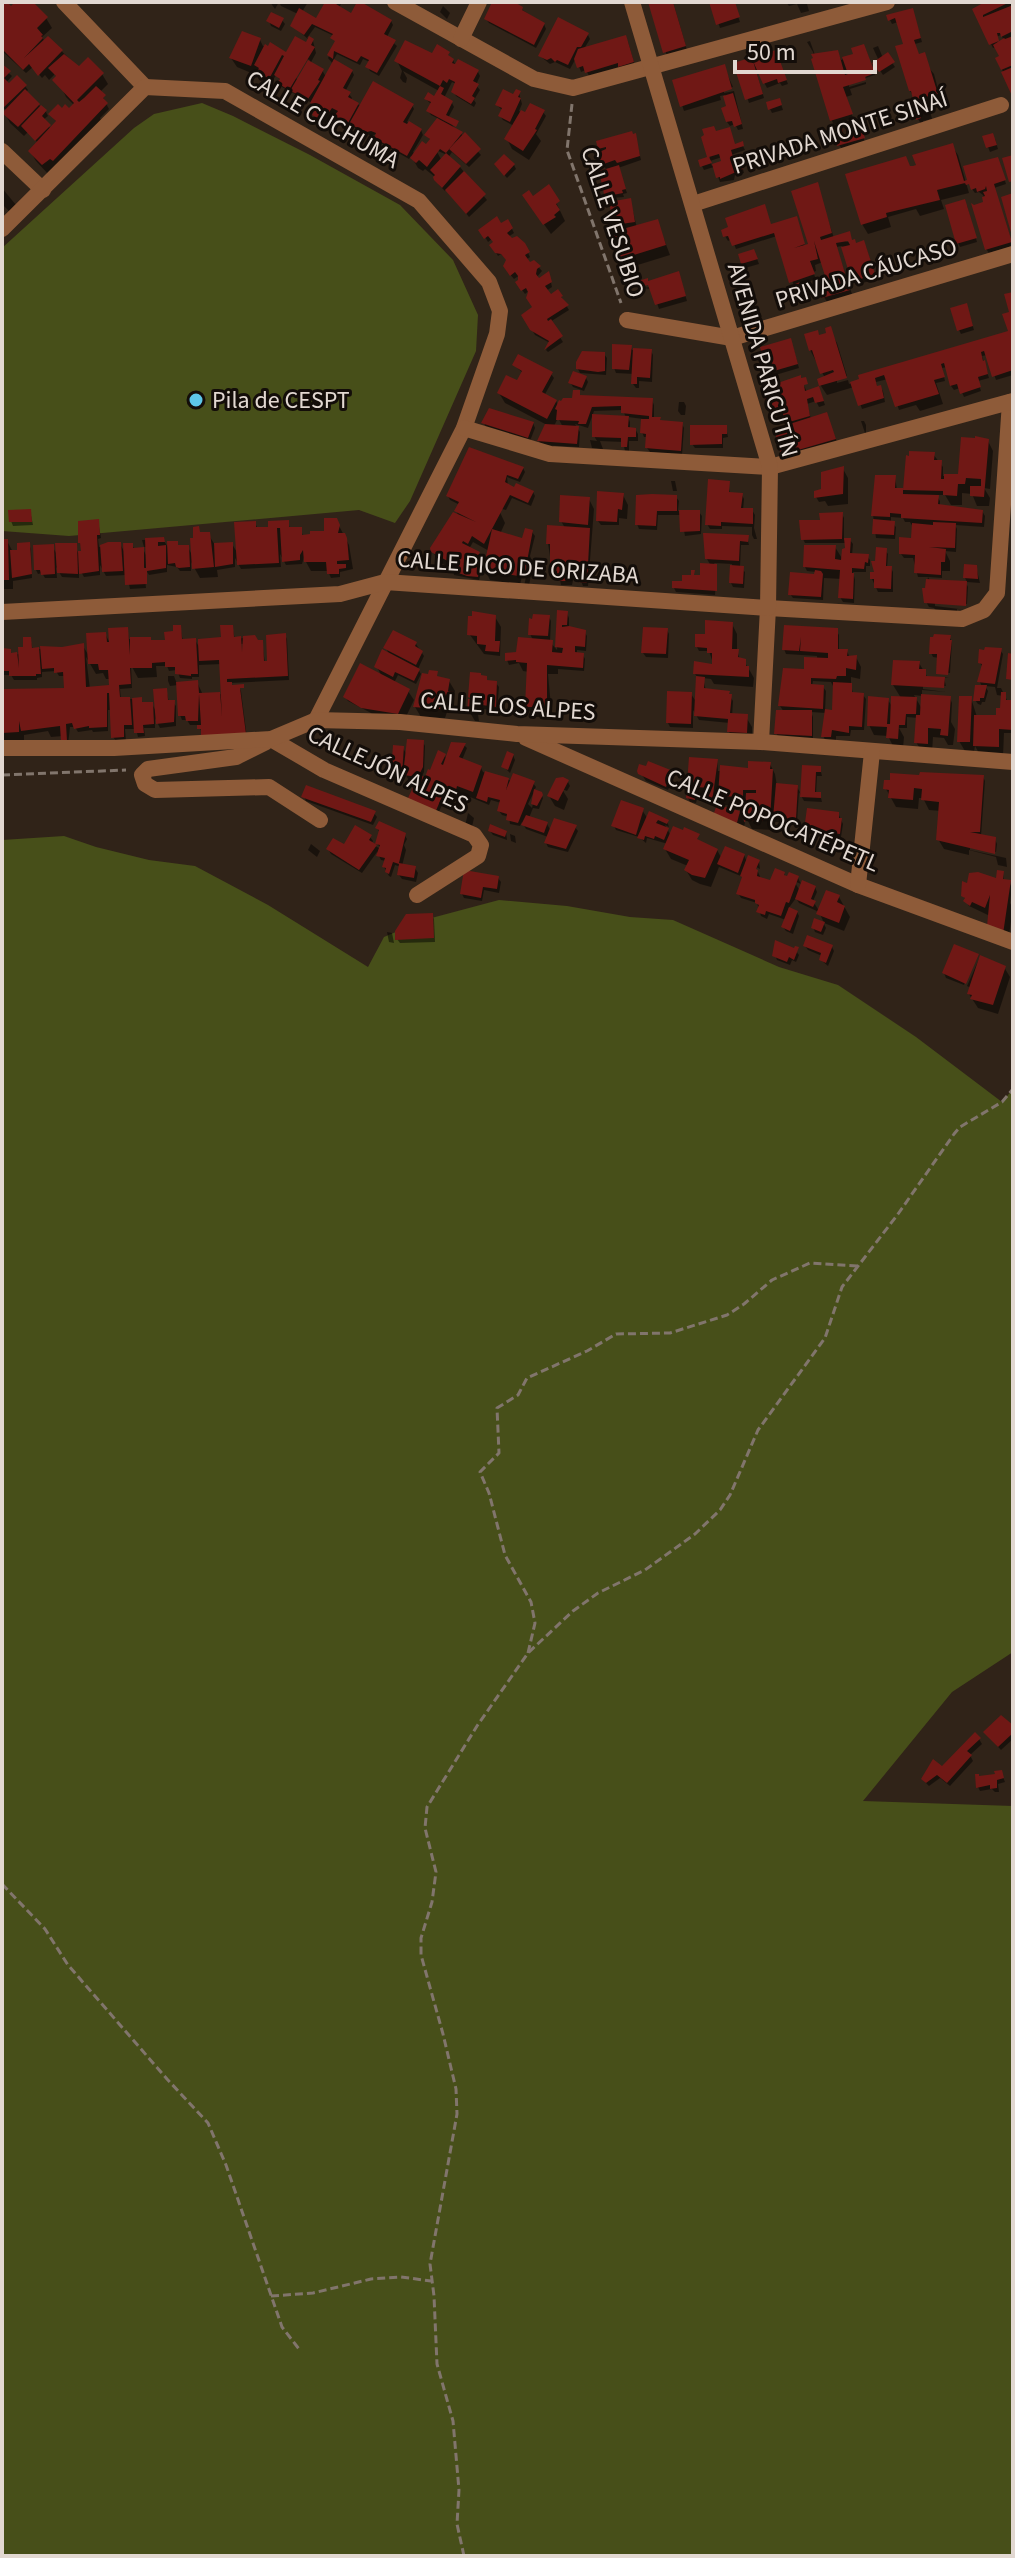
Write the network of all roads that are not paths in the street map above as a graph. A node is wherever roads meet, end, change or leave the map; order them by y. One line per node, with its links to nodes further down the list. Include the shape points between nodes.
1 (64, 2): 8 (street)
2 (395, 2): 6 (street)
3 (479, 2): 6 (street)
4 (632, 2): 7 (street, AVENIDA PARICUTÍN)
5 (887, 2): 7 (street)
6 (461, 39): 7 (street, via 534,79 573,88)
7 (651, 67): 12 (street, AVENIDA PARICUTÍN)
8 (145, 87): 11 (street); 18 (street, CALLE CUCHUMA, via 225,91 419,201 489,282 500,311)
9 (1001, 105): 12 (street, PRIVADA MONTE SINAÍ)
10 (2, 151): 11 (street)
11 (43, 190): 13 (street)
12 (693, 204): 16 (street, AVENIDA PARICUTÍN)
13 (2, 229)
14 (1013, 254): 16 (street, PRIVADA CÁUCASO)
15 (627, 320): 16 (street)
16 (732, 338): 19 (street, AVENIDA PARICUTÍN)
17 (1011, 402): 19 (street); 21 (street, CALLE PICO DE ORIZABA, via 997,593 984,610 962,619)
18 (464, 428): 19 (street, via 550,454); 20 (street)
19 (770, 467): 21 (street, AVENIDA PARICUTÍN)
20 (385, 582): 21 (street, CALLE PICO DE ORIZABA); 22 (street, CALLE PICO DE ORIZABA, via 340,594); 23 (street)
21 (768, 608): 26 (street, AVENIDA PARICUTÍN)
22 (2, 612)
23 (316, 720): 24 (street, CALLE LOS ALPES); 25 (street, CALLE LOS ALPES)
24 (517, 734): 26 (street, CALLE LOS ALPES); 31 (street, CALLE POPOCATÉPETL)
25 (271, 739): 27 (street, CALLE LOS ALPES); 30 (street, via 236,757 148,769 142,775 155,790 269,787); 32 (street, CALLEJÓN ALPES, via 324,770 474,835 481,845 478,856)
26 (761, 742): 28 (street, CALLE LOS ALPES)
27 (2, 748)
28 (872, 752): 29 (street, CALLE LOS ALPES); 31 (street)
29 (1013, 762)
30 (320, 820)
31 (858, 885): 33 (street, CALLE POPOCATÉPETL)
32 (417, 895)
33 (1013, 942)

